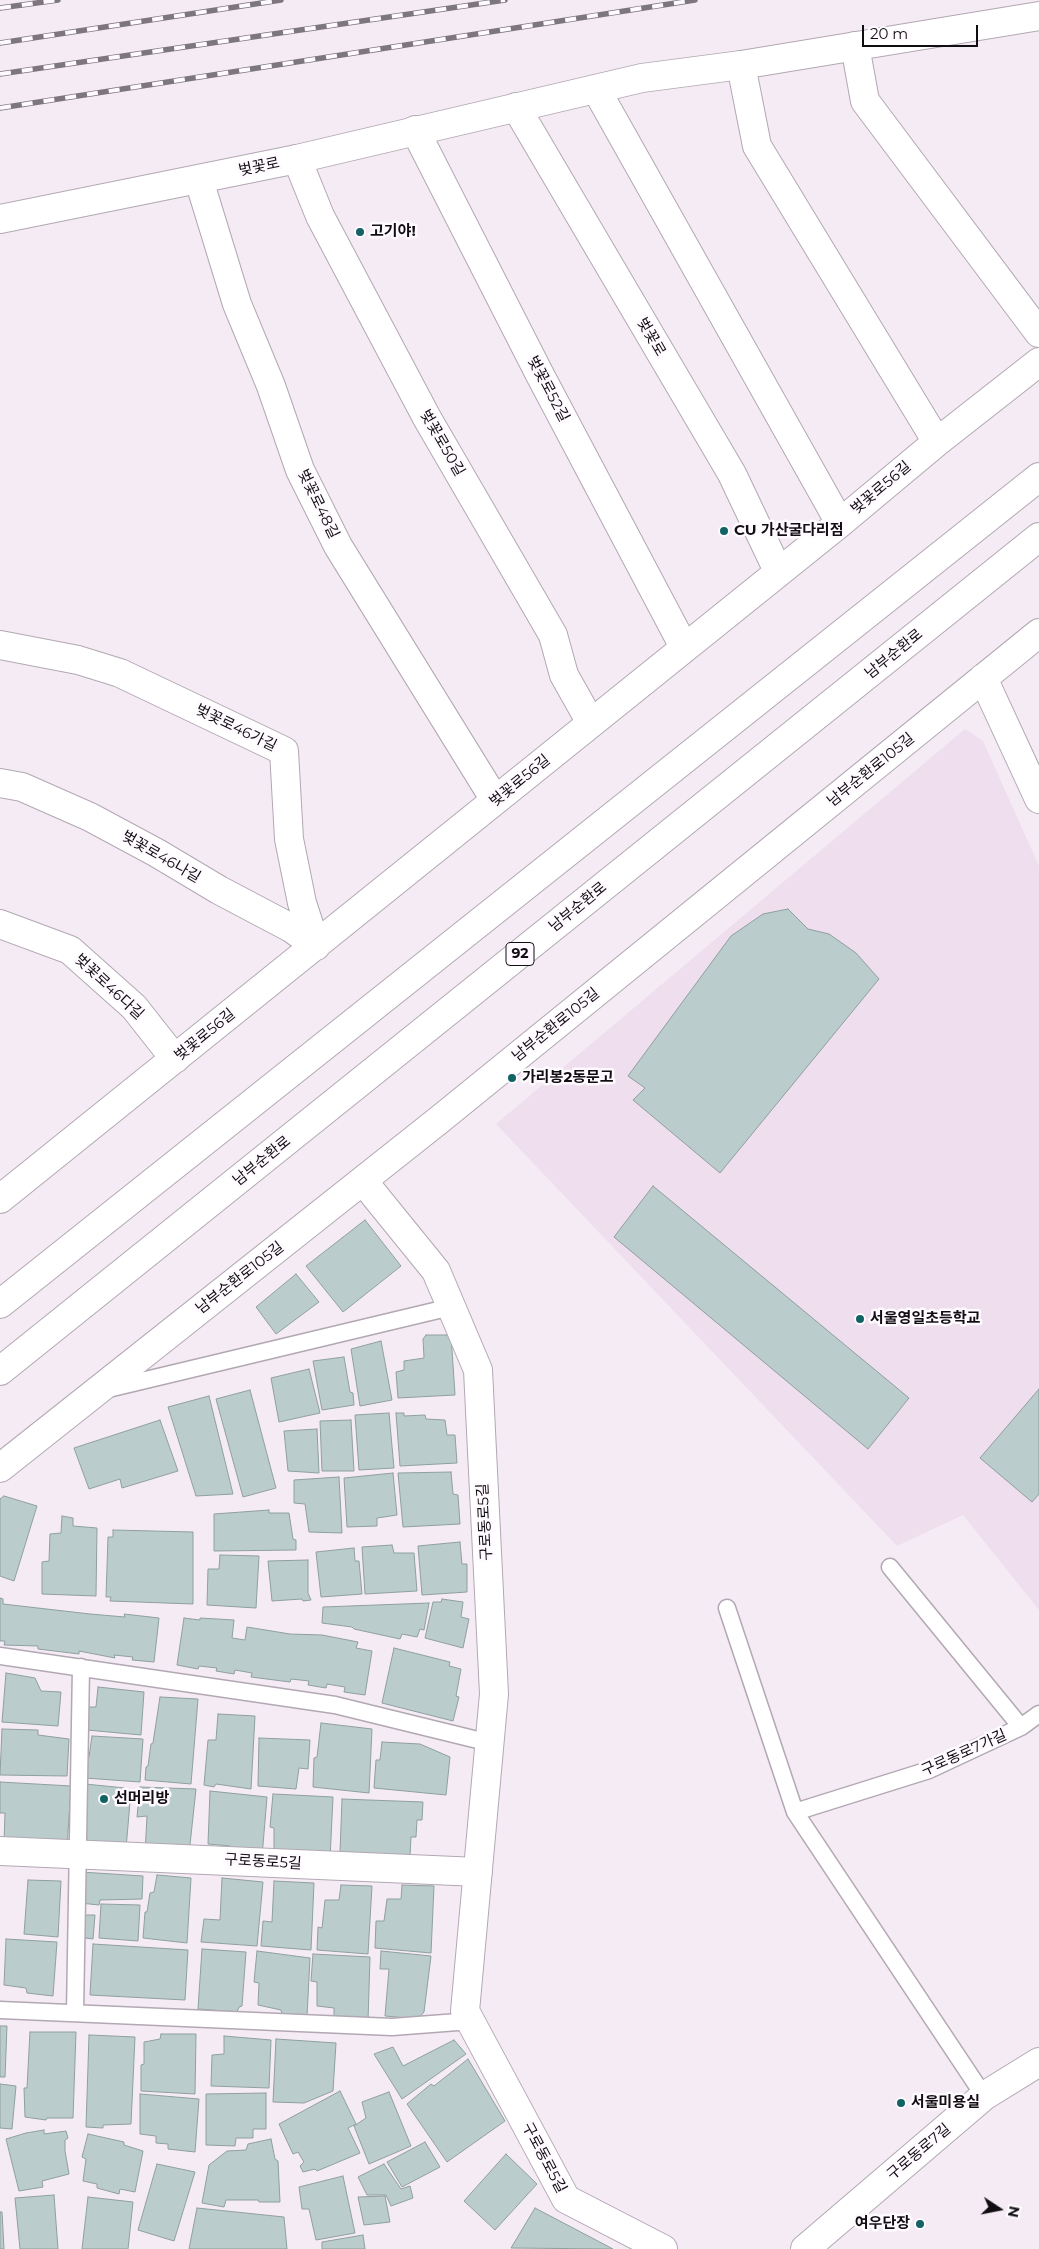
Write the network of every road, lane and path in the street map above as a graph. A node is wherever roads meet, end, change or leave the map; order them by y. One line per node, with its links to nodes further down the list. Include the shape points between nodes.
1 (1039, 16): 2 (street, 벚꽃로)
2 (855, 46): 3 (street, 벚꽃로); 10 (street, via 864,101)
3 (741, 65): 4 (street, 벚꽃로, via 642,78); 12 (street, via 757,146)
4 (596, 89): 5 (street, 벚꽃로); 14 (street)
5 (516, 106): 6 (street, 벚꽃로); 16 (street, 벚꽃로, via 732,474)
6 (415, 130): 7 (street, 벚꽃로); 19 (street, 벚꽃로52길)
7 (297, 159): 8 (street, 벚꽃로); 21 (street, 벚꽃로50길, via 320,216 422,409 553,635 564,676)
8 (199, 180): 9 (street, 벚꽃로); 24 (street, 벚꽃로48길, via 237,304 271,386 300,470 338,546)
9 (0, 219)
10 (1039, 333)
11 (1039, 362): 12 (street, 벚꽃로56길)
12 (937, 442): 14 (street, 벚꽃로56길)
13 (1039, 477): 30 (street)
14 (840, 523): 16 (street, 벚꽃로56길)
15 (1039, 537): 32 (street, 남부순환로 / 92)
16 (778, 571): 19 (street, 벚꽃로56길)
17 (1039, 633): 20 (street, 남부순환로105길)
18 (0, 645): 26 (street, 벚꽃로46가길, via 78,660 120,673 284,751 289,839 302,904)
19 (684, 647): 21 (street, 벚꽃로56길)
20 (983, 678): 23 (street); 28 (street, 남부순환로105길)
21 (591, 722): 24 (street, 벚꽃로56길)
22 (0, 783): 26 (street, 벚꽃로46나길, via 22,788 90,817 291,928)
23 (1039, 799)
24 (495, 800): 26 (street, 벚꽃로56길)
25 (0, 924): 27 (street, 벚꽃로46다길, via 70,950 134,1007)
26 (316, 946): 27 (street, 벚꽃로56길)
27 (176, 1059): 29 (street, 벚꽃로56길)
28 (363, 1181): 31 (street, 구로동로5길, via 436,1271); 33 (street, 남부순환로105길)
29 (0, 1200)
30 (0, 1304)
31 (451, 1306): 33 (lane); 41 (street, 구로동로5길, via 478,1370 494,1694)
32 (0, 1371)
33 (97, 1391): 34 (street, 남부순환로105길)
34 (0, 1468)
35 (890, 1567): 40 (lane, 구로동로7가길)
36 (726, 1608): 42 (lane)
37 (0, 1656): 38 (lane)
38 (81, 1667): 41 (lane, via 335,1704); 44 (lane)
39 (1039, 1714): 40 (lane)
40 (1021, 1727): 42 (lane, 구로동로7가길, via 929,1770)
41 (490, 1743): 45 (street, 구로동로5길)
42 (796, 1812): 50 (lane)
43 (0, 1851): 44 (street, 구로동로5길)
44 (78, 1854): 45 (street, 구로동로5길); 47 (lane)
45 (478, 1872): 48 (street, 구로동로5길, via 465,2011)
46 (0, 2010): 47 (lane)
47 (75, 2013): 48 (lane, via 392,2027)
48 (471, 2021): 51 (street, 구로동로5길, via 566,2199)
49 (1039, 2062): 50 (street, 구로동로7길)
50 (984, 2096): 52 (street, 구로동로7길)
51 (664, 2249)
52 (804, 2249)

